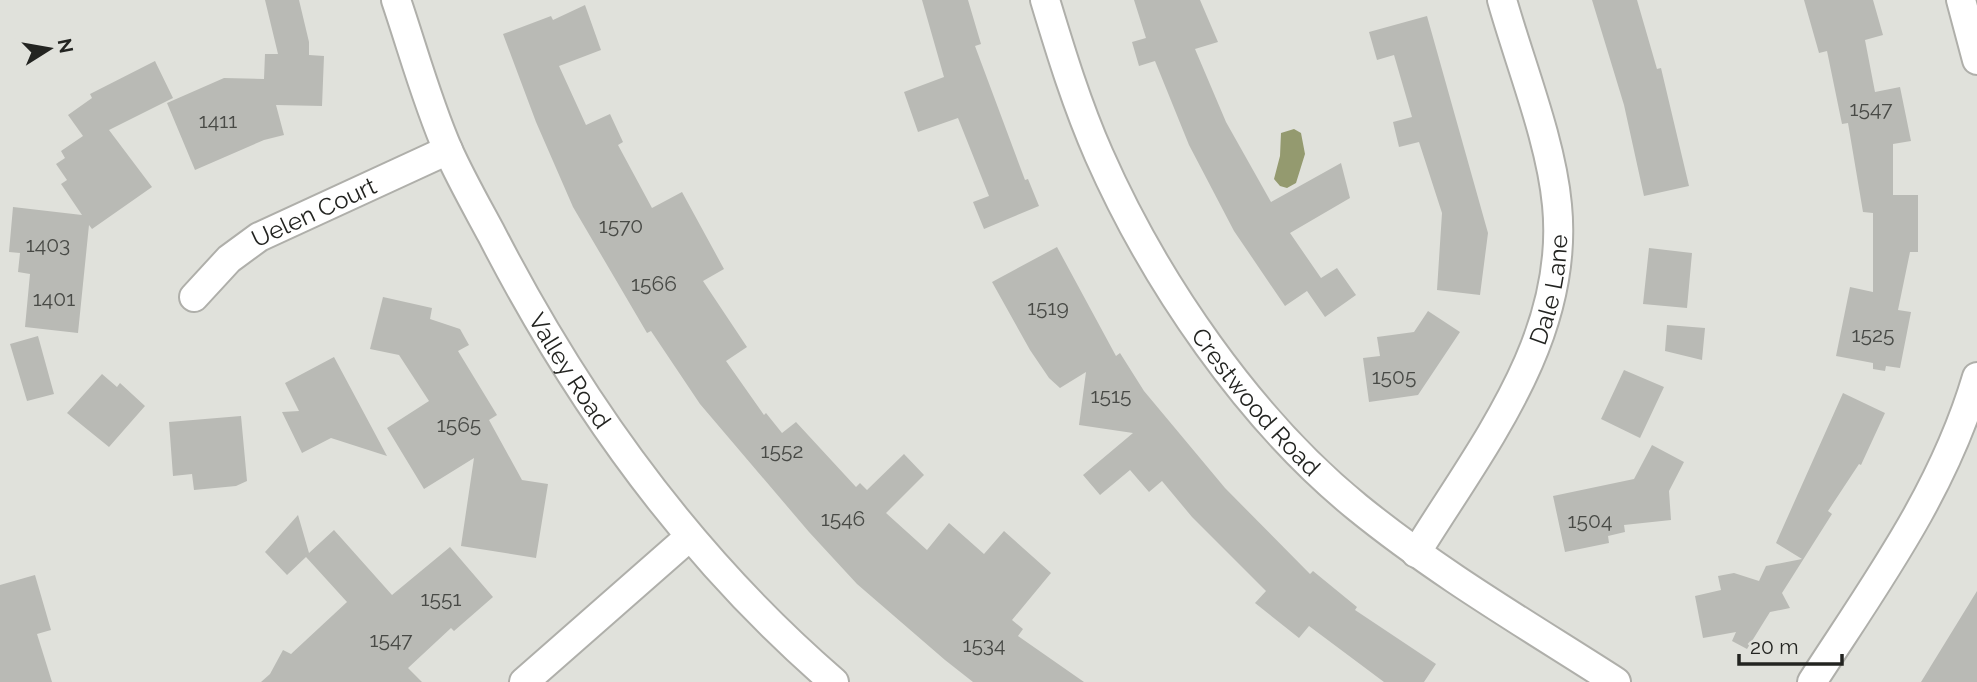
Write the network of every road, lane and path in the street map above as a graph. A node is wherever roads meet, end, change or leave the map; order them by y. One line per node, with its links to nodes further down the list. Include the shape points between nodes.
1 (396, 0): 6 (street, Valley Road)
2 (1045, 0): 10 (street, Crestwood Road, via 1068,78 1099,156 1181,304 1246,394 1298,452)
3 (1502, 0): 10 (street, Dale Lane, via 1548,157 1557,205 1558,256 1551,306 1523,377)
4 (1961, 0): 5 (street)
5 (1977, 60)
6 (448, 150): 7 (street, Uelen Court, via 259,237 229,259); 9 (street, Valley Road, via 523,295 610,433)
7 (194, 297)
8 (1977, 377): 14 (street, via 1952,452 1924,508)
9 (688, 538): 11 (street); 12 (street, Valley Road)
10 (1416, 553): 13 (street, Crestwood Road)
11 (524, 682)
12 (834, 682)
13 (1616, 682)
14 (1812, 682)

